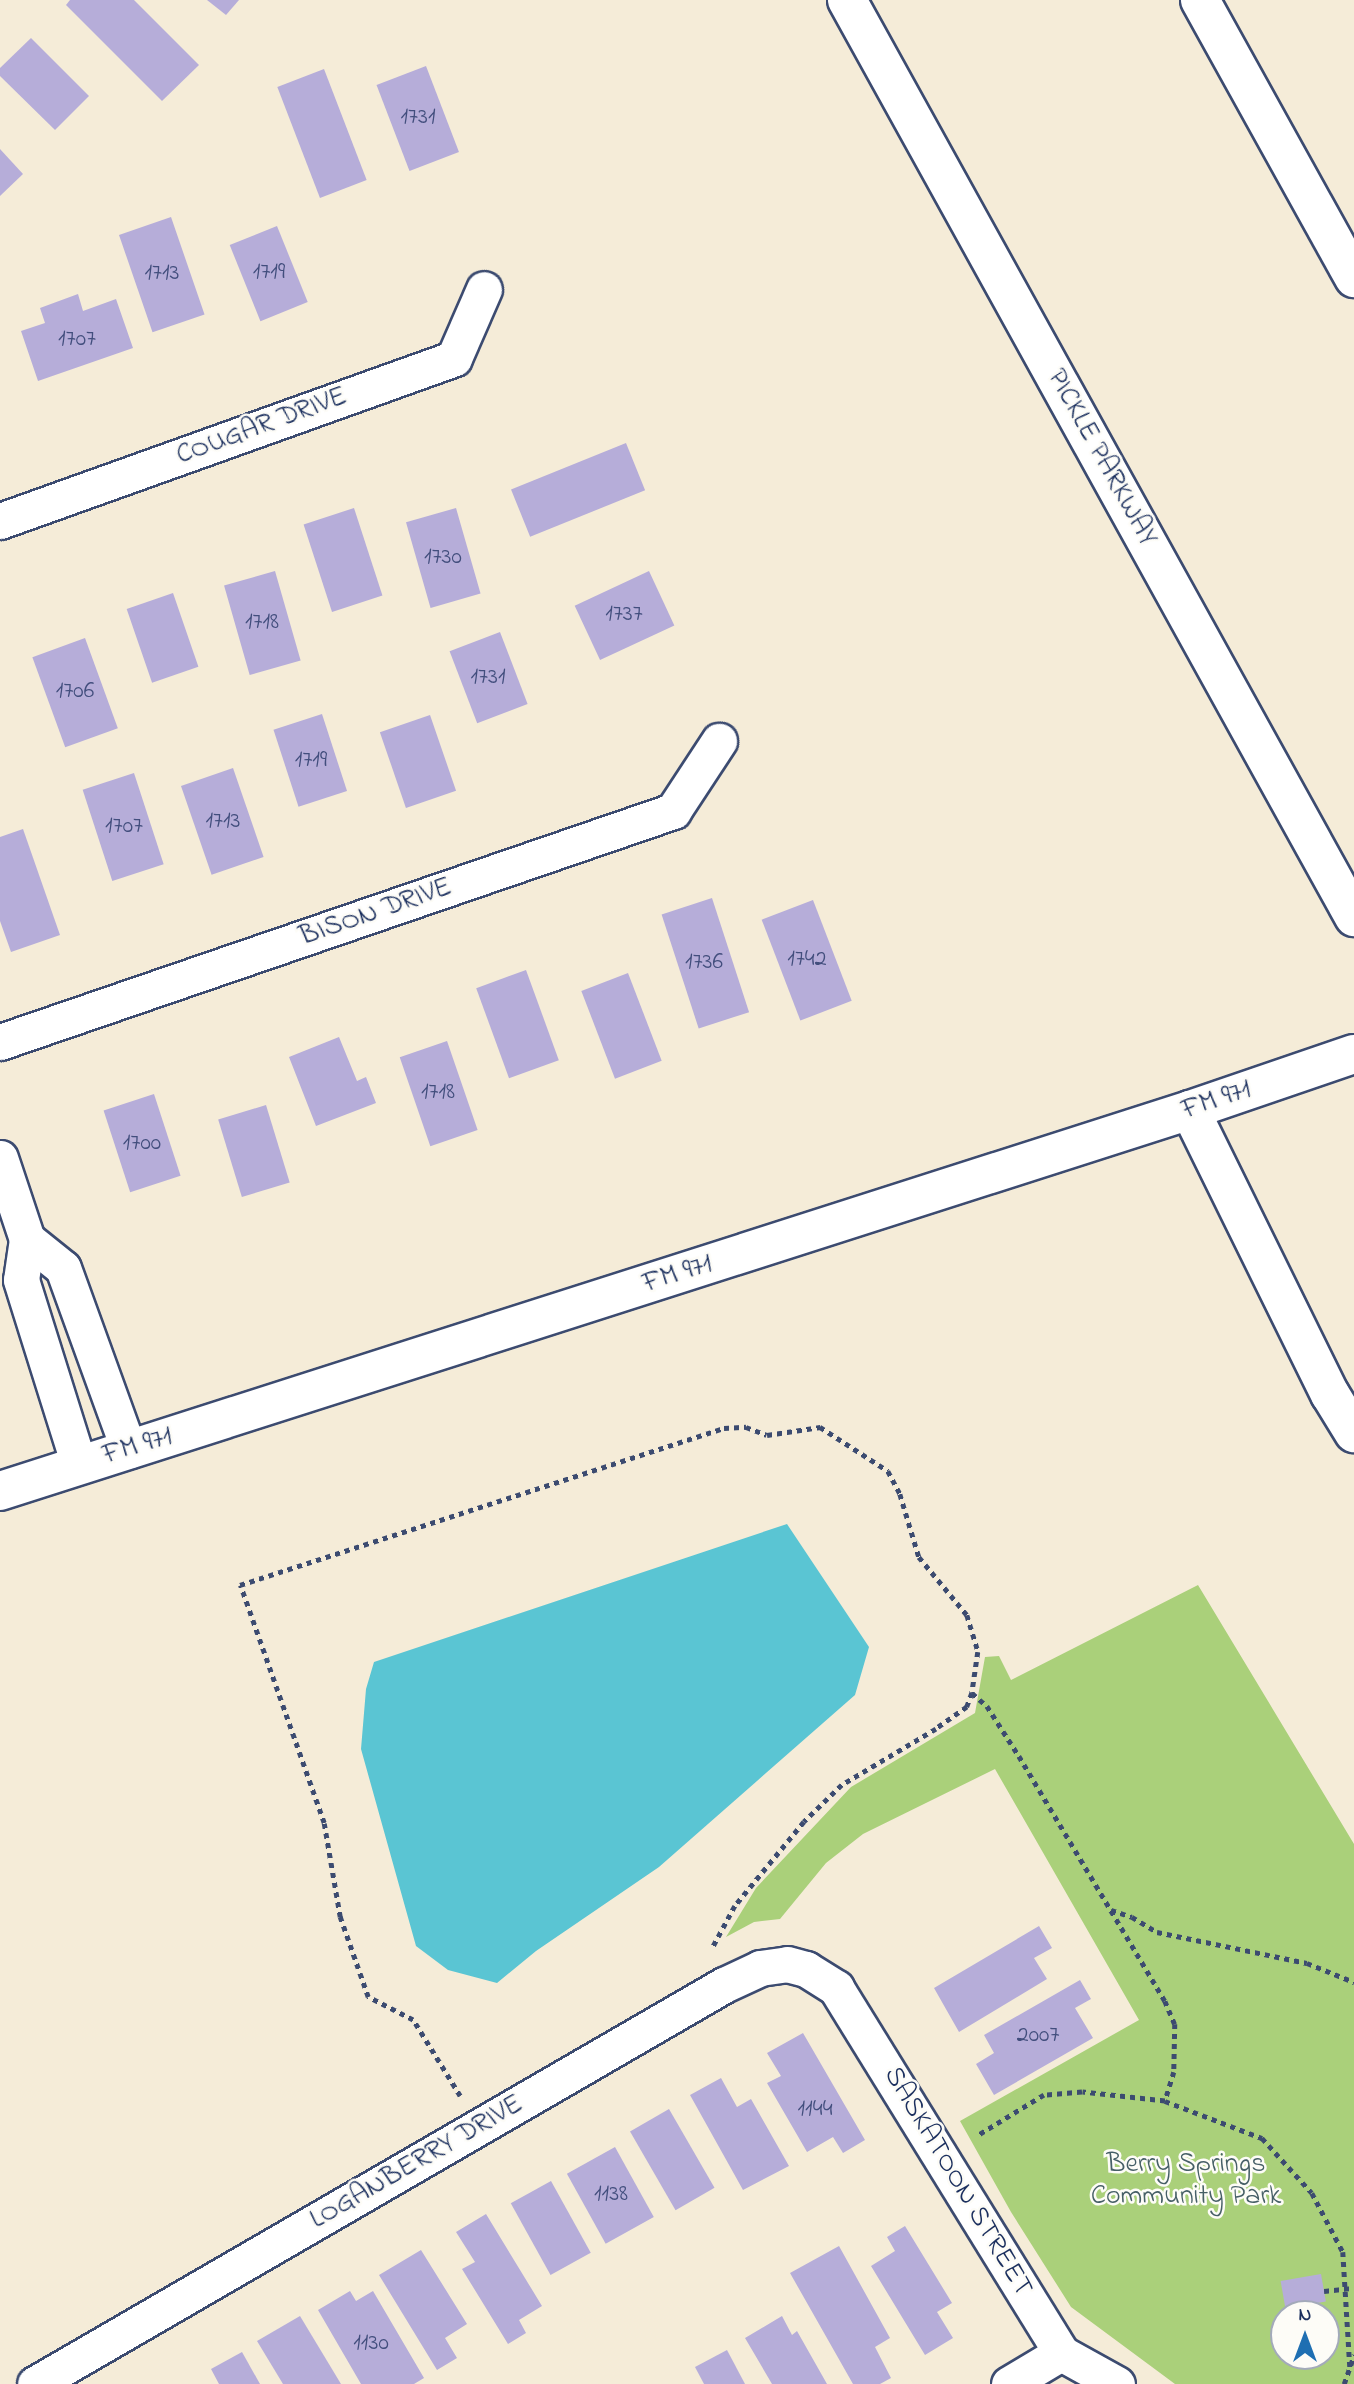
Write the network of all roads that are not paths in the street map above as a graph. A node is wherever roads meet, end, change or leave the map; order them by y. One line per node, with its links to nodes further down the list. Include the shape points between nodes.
1 (847, 0): 7 (main road, PICKLE PARKWAY)
2 (1200, 0): 3 (main road)
3 (1354, 278)
4 (484, 289): 5 (street, COUGAR DRIVE, via 454,358)
5 (0, 521)
6 (719, 741): 8 (street, BISON DRIVE, via 673,811)
7 (1354, 917)
8 (0, 1042)
9 (1354, 1054): 10 (main road, FM 971 / FM 971)
10 (1190, 1110): 13 (main road, via 1330,1394); 14 (main road, FM 971 / FM 971)
11 (0, 1157): 12 (street)
12 (27, 1239): 14 (street, via 63,1268); 15 (street, via 21,1280)
13 (1354, 1433)
14 (129, 1450): 15 (main road, FM 971 / FM 971)
15 (79, 1465): 16 (main road, FM 971 / FM 971)
16 (0, 1491)
17 (806, 1969): 18 (street, SASKATOON STREET, via 836,1987 854,2013); 19 (street, LOGANBERRY DRIVE, via 787,1964 760,1968 724,1985)
18 (1061, 2353): 20 (street); 21 (street, SASKATOON STREET)
19 (35, 2384)
20 (1009, 2384)
21 (1117, 2384)

